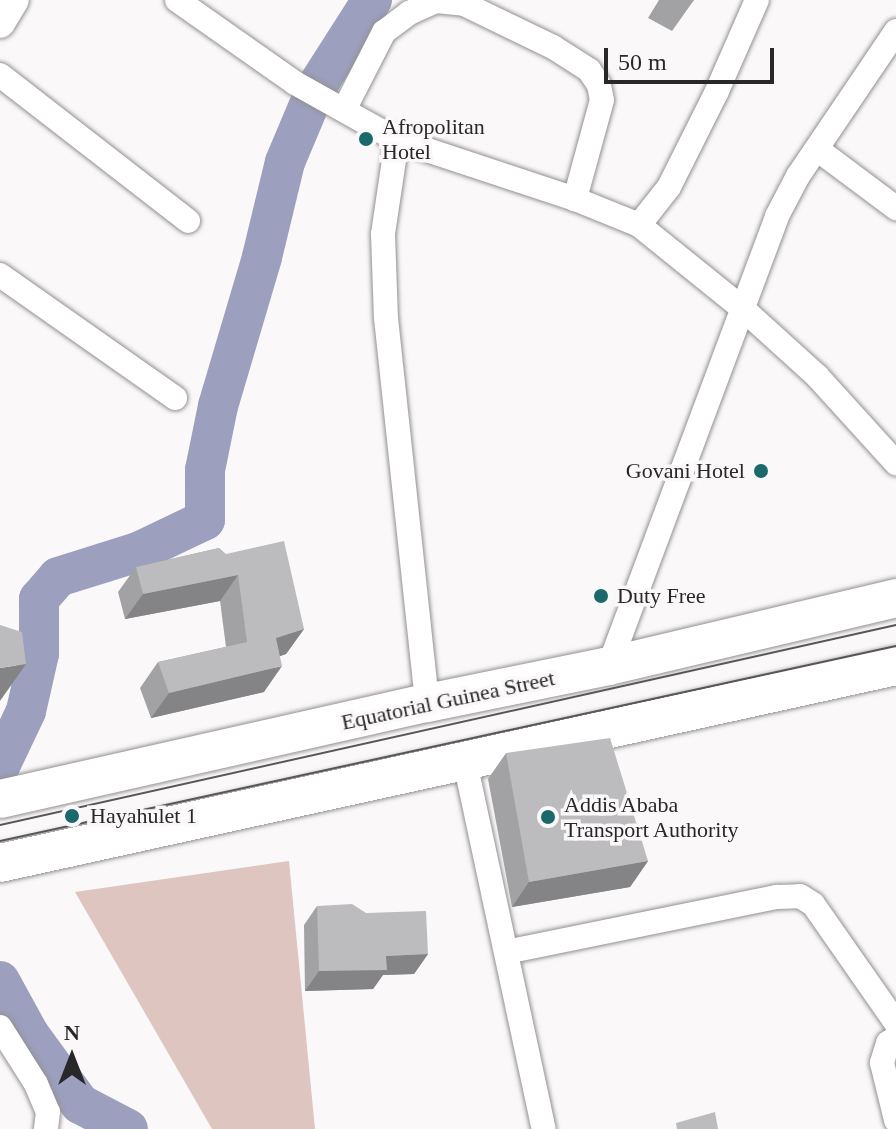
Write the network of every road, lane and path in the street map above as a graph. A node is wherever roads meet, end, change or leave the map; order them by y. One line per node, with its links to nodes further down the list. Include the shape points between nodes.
1 (14, 0): 4 (street)
2 (177, 0): 7 (street, via 295,83)
3 (757, 0): 13 (street, via 669,187)
4 (0, 23)
5 (895, 36): 9 (street)
6 (0, 75): 12 (street)
7 (336, 105): 8 (street); 10 (street, via 384,32 436,1 464,4 553,47 589,70 599,85 602,100)
8 (397, 140): 10 (street); 21 (street, via 383,234 386,318)
9 (817, 149): 11 (street); 15 (street, via 777,216)
10 (575, 199): 13 (street)
11 (896, 208)
12 (188, 221)
13 (639, 225): 15 (street)
14 (0, 275): 16 (street)
15 (743, 309): 17 (street, via 817,376); 19 (street)
16 (175, 398)
17 (896, 463)
18 (896, 598): 19 (main road, Equatorial Guinea Street)
19 (609, 666): 21 (main road, Equatorial Guinea Street)
20 (896, 666): 22 (main road)
21 (427, 703): 23 (main road, Equatorial Guinea Street)
22 (465, 762): 24 (main road); 25 (street)
23 (9, 797)
24 (12, 872)
25 (506, 952): 26 (street, via 800,896 813,904); 31 (street)
26 (896, 1023)
27 (0, 1027): 30 (street, via 36,1084 48,1112)
28 (896, 1038): 29 (street, via 888,1043 882,1063)
29 (896, 1120)
30 (46, 1129)
31 (544, 1129)

